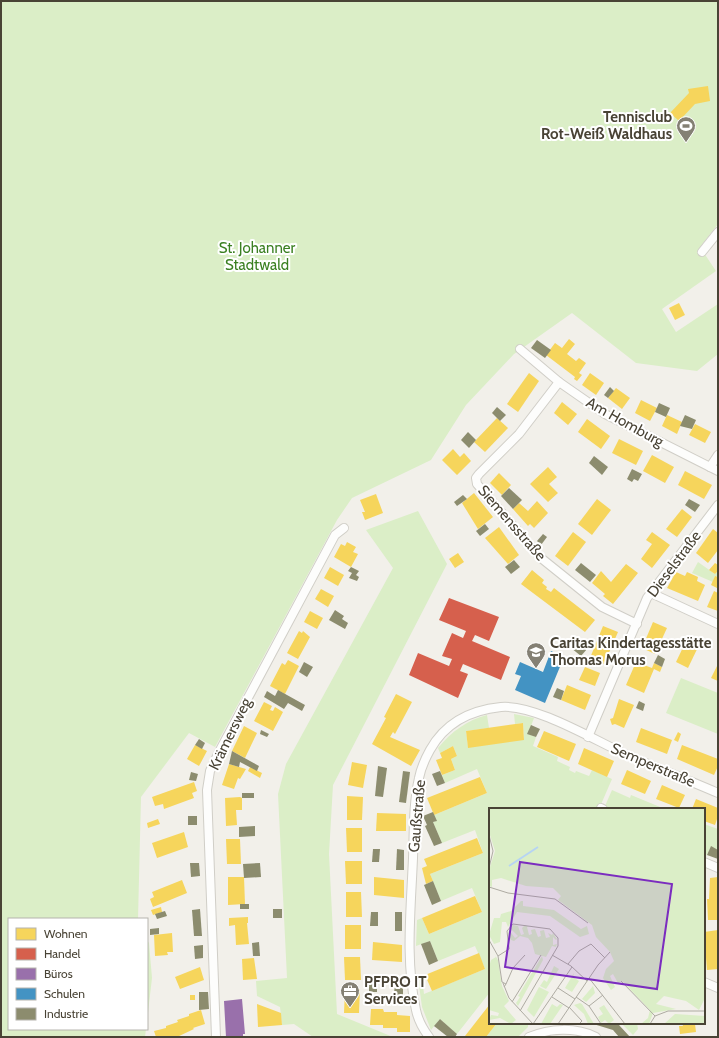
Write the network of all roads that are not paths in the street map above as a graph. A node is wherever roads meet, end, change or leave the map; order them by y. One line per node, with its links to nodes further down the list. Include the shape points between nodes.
1 (718, 232): 2 (street)
2 (702, 252)
3 (520, 349): 4 (street, Am Homburg)
4 (559, 382): 6 (street, Am Homburg, via 614,420); 10 (street, Siemensstraße, via 519,434 479,474 476,478 477,484 541,558 602,607)
5 (718, 455): 6 (street)
6 (714, 469)
7 (718, 505): 9 (street, Dieselstraße)
8 (344, 528): 18 (street, Krämersweg, via 335,535 210,771 206,790)
9 (651, 593): 10 (street, Dieselstraße); 11 (street)
10 (637, 624): 12 (street, Dieselstraße)
11 (718, 624)
12 (588, 736): 13 (street, Semperstraße); 19 (street, Gaußstraße, via 527,709 502,707 463,717 449,727 430,749 420,772 416,798 410,917 415,1008)
13 (718, 793)
14 (705, 862): 15 (street)
15 (718, 868)
16 (705, 982): 17 (street)
17 (718, 988)
18 (216, 1037)
19 (429, 1037)
20 (529, 1037): 21 (street, via 563,1030)
21 (596, 1037)

